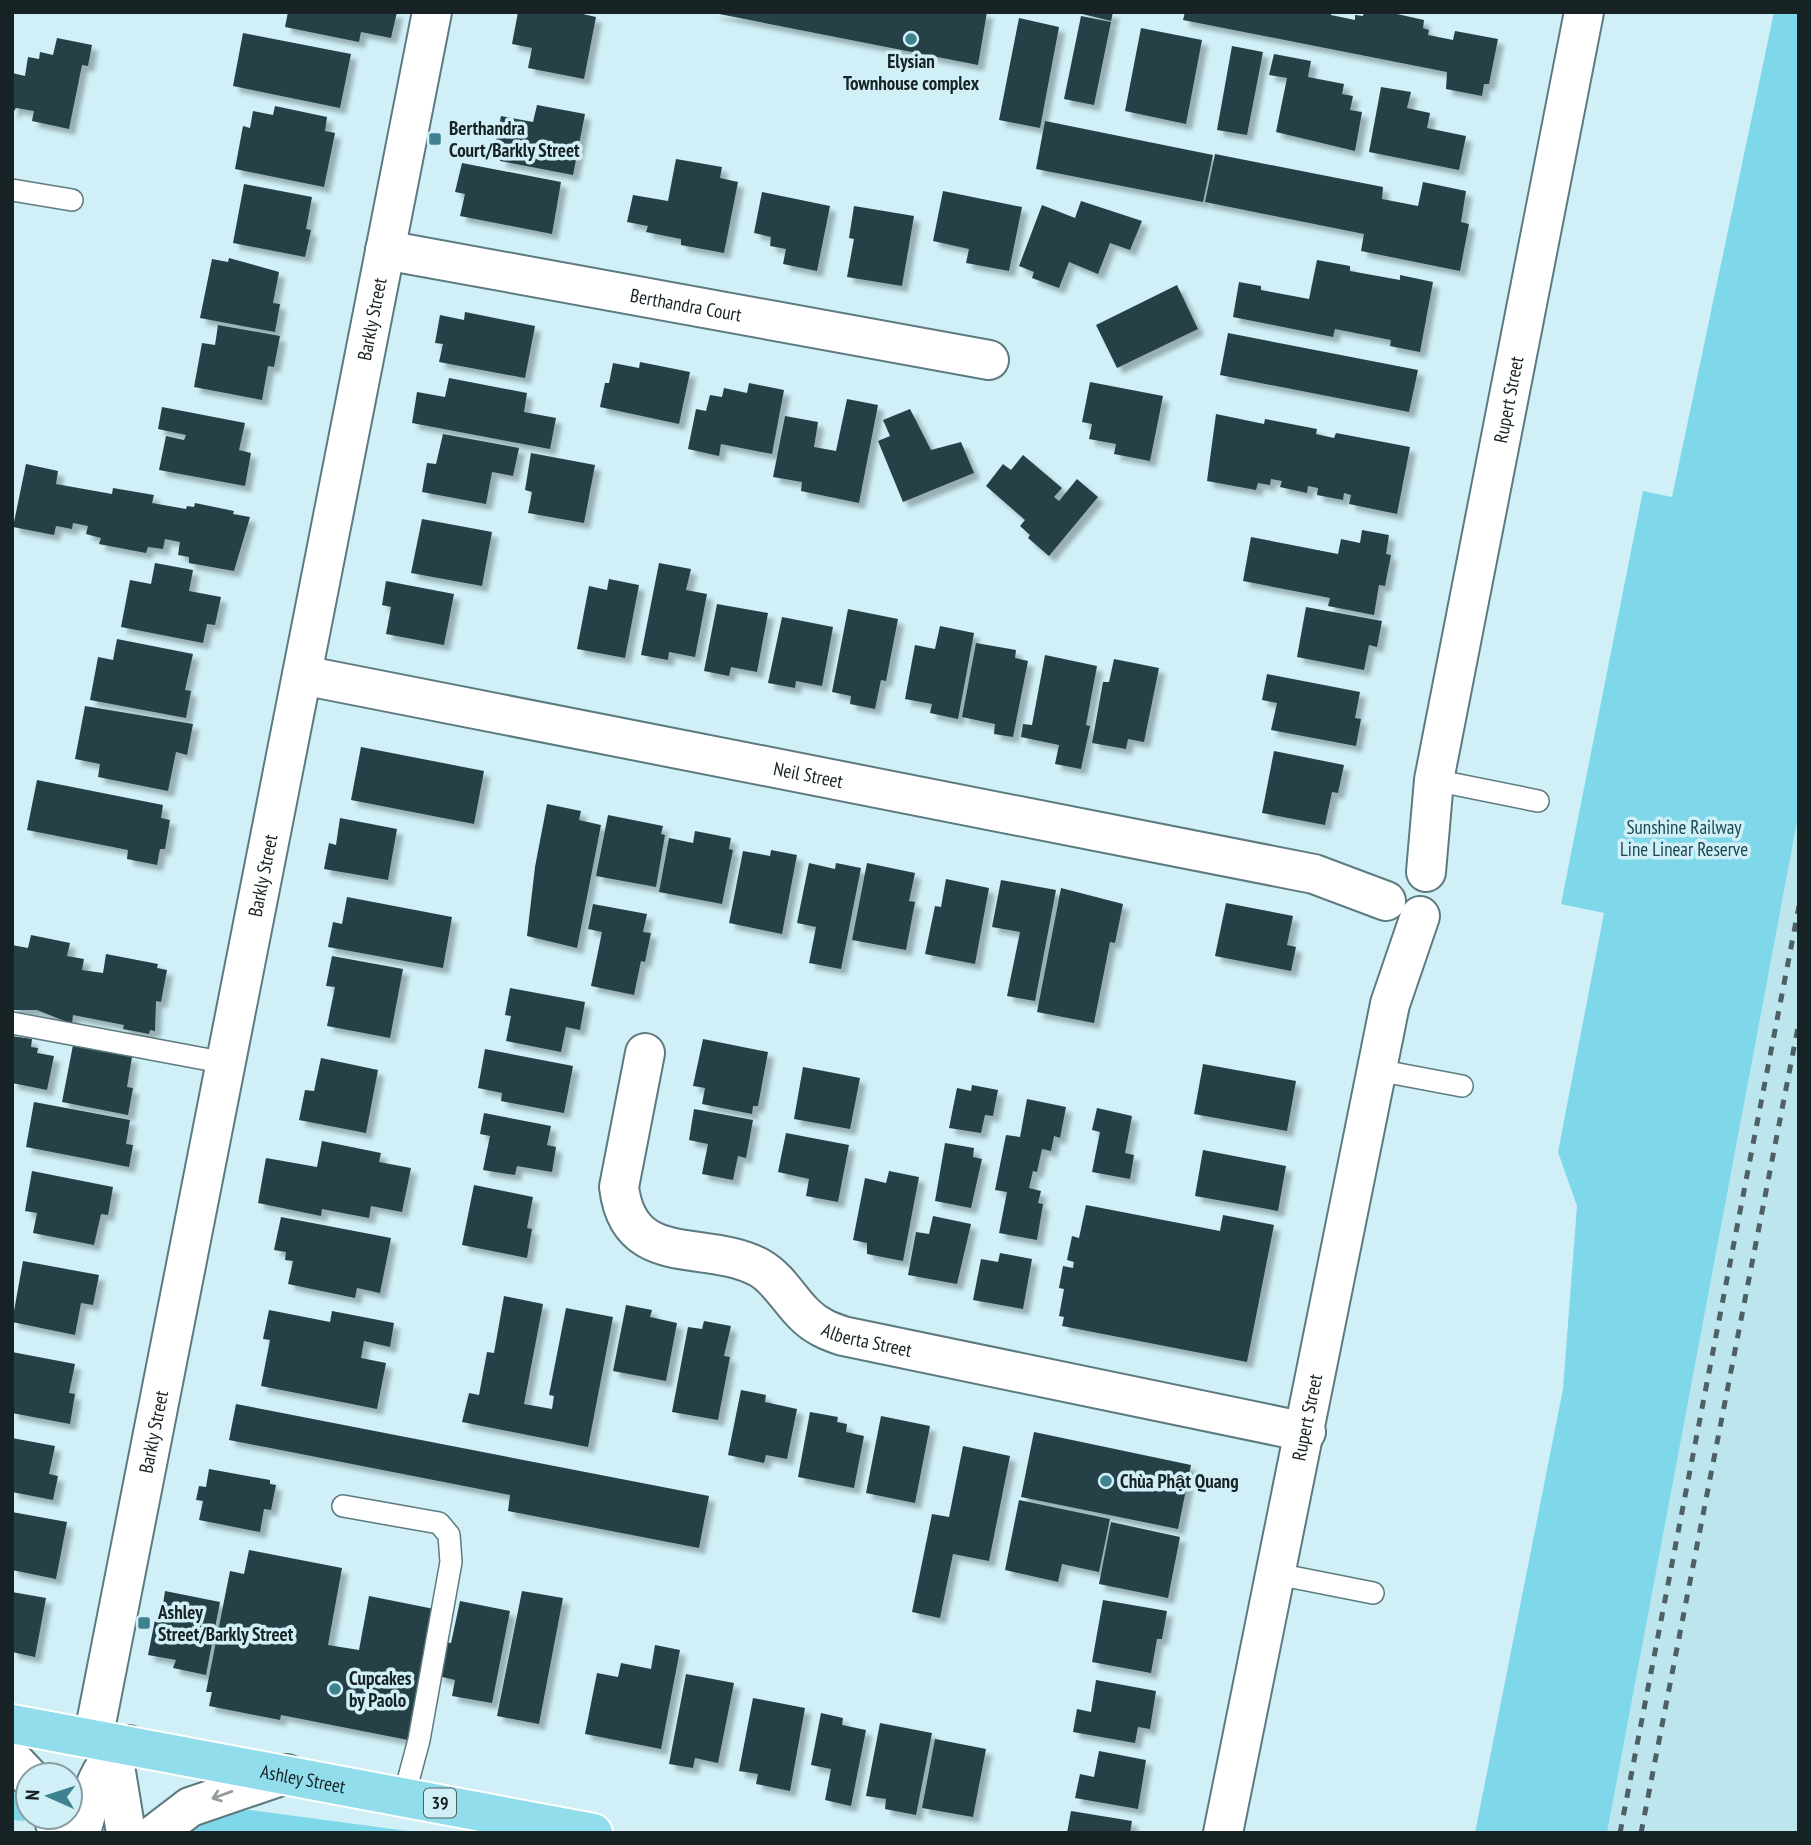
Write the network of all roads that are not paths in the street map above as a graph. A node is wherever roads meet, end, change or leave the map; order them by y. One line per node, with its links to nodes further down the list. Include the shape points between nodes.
1 (432, 12): 5 (street, Barkly Street)
2 (1584, 12): 8 (street, Rupert Street)
3 (12, 190): 4 (lane)
4 (72, 200)
5 (385, 250): 6 (street, Berthandra Court); 7 (street, Barkly Street)
6 (989, 360)
7 (302, 675): 10 (street, Neil Street); 13 (street, Barkly Street)
8 (1433, 784): 9 (lane); 10 (street, Rupert Street)
9 (1538, 801)
10 (1404, 890): 14 (street, Rupert Street)
11 (12, 1023): 13 (lane)
12 (645, 1052): 16 (street, Alberta Street, via 620,1187 622,1209 630,1225 645,1238 762,1269 804,1314 842,1336)
13 (226, 1063): 21 (street, Barkly Street)
14 (1377, 1070): 15 (lane); 16 (street, Rupert Street)
15 (1462, 1086)
16 (1306, 1432): 18 (street, Rupert Street)
17 (343, 1506): 23 (lane, via 439,1523 449,1535 451,1562 419,1740)
18 (1277, 1574): 19 (lane); 28 (street, Rupert Street)
19 (1373, 1593)
20 (12, 1724): 21 (main road, Ashley Street / 39)
21 (111, 1748): 22 (main road, Ashley Street / 39); 24 (street); 25 (street)
22 (287, 1774): 23 (main road, Ashley Street / 39); 26 (street, one-way to 26, via 190,1807)
23 (404, 1796): 27 (main road, Ashley Street / 39)
24 (81, 1833)
25 (125, 1833)
26 (156, 1833)
27 (593, 1833)
28 (1223, 1833)

